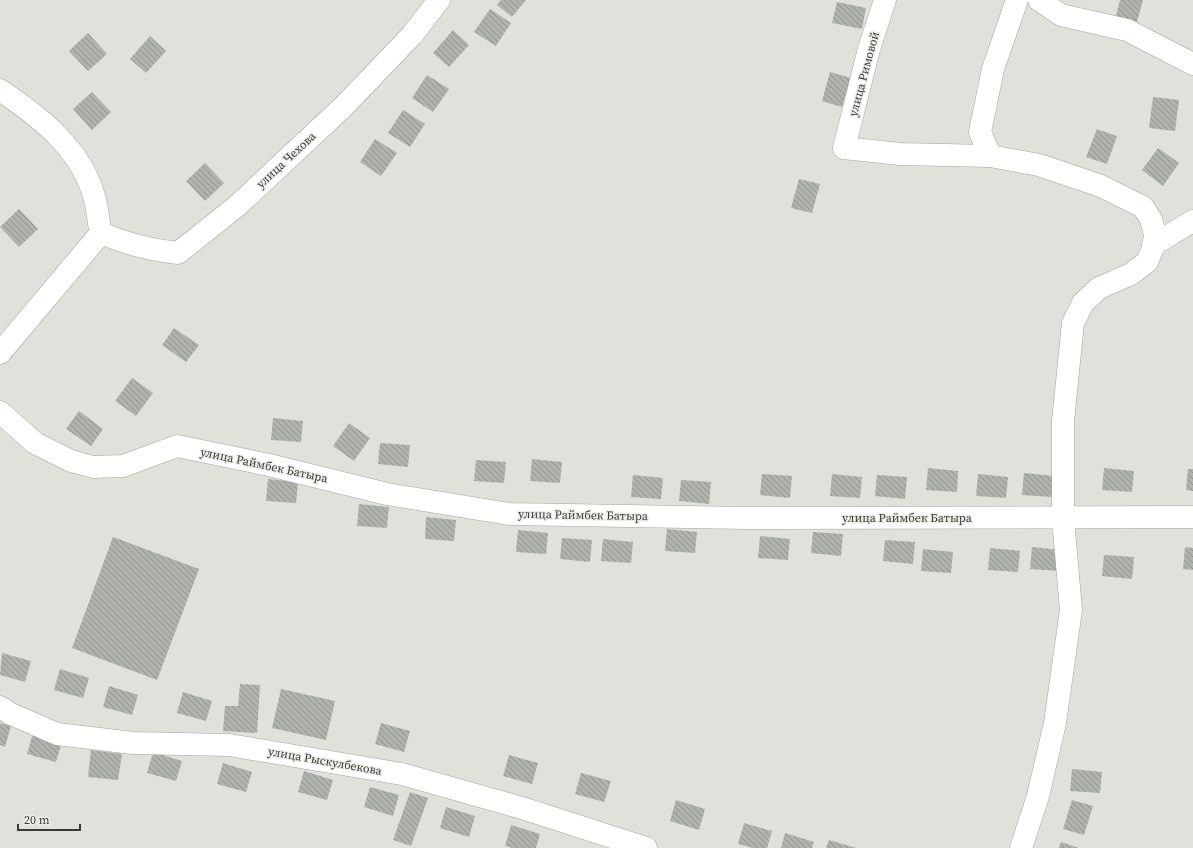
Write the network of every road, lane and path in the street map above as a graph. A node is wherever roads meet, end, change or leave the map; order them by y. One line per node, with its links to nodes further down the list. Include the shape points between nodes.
1 (439, 0): 9 (street, улица Чехова, via 412,35 344,106 237,206 178,253 146,249)
2 (885, 0): 7 (street, улица Римовой, via 869,49 844,148 900,154)
3 (1017, 0): 7 (street, via 993,69 980,132)
4 (1039, 0): 5 (street, via 1061,15 1127,30)
5 (1193, 64)
6 (0, 90): 9 (street, via 59,136 81,166 95,199)
7 (990, 156): 10 (street, via 1039,165 1101,186 1143,207 1151,219 1155,236)
8 (1193, 221): 10 (street)
9 (101, 233): 11 (street)
10 (1153, 245): 14 (street, via 1147,262 1131,274 1099,288 1083,303 1073,323 1063,421)
11 (0, 353)
12 (0, 412): 14 (street, улица Раймбек Батыра, via 35,443 71,461 93,467 123,466 177,446 387,494 509,514)
13 (1193, 517): 14 (street, улица Раймбек Батыра)
14 (1063, 519): 17 (street, via 1071,610 1055,723 1038,796)
15 (0, 707): 16 (street, улица Рыскулбекова, via 57,734 133,743 229,745 402,774 522,808)
16 (646, 848)
17 (1021, 848)

